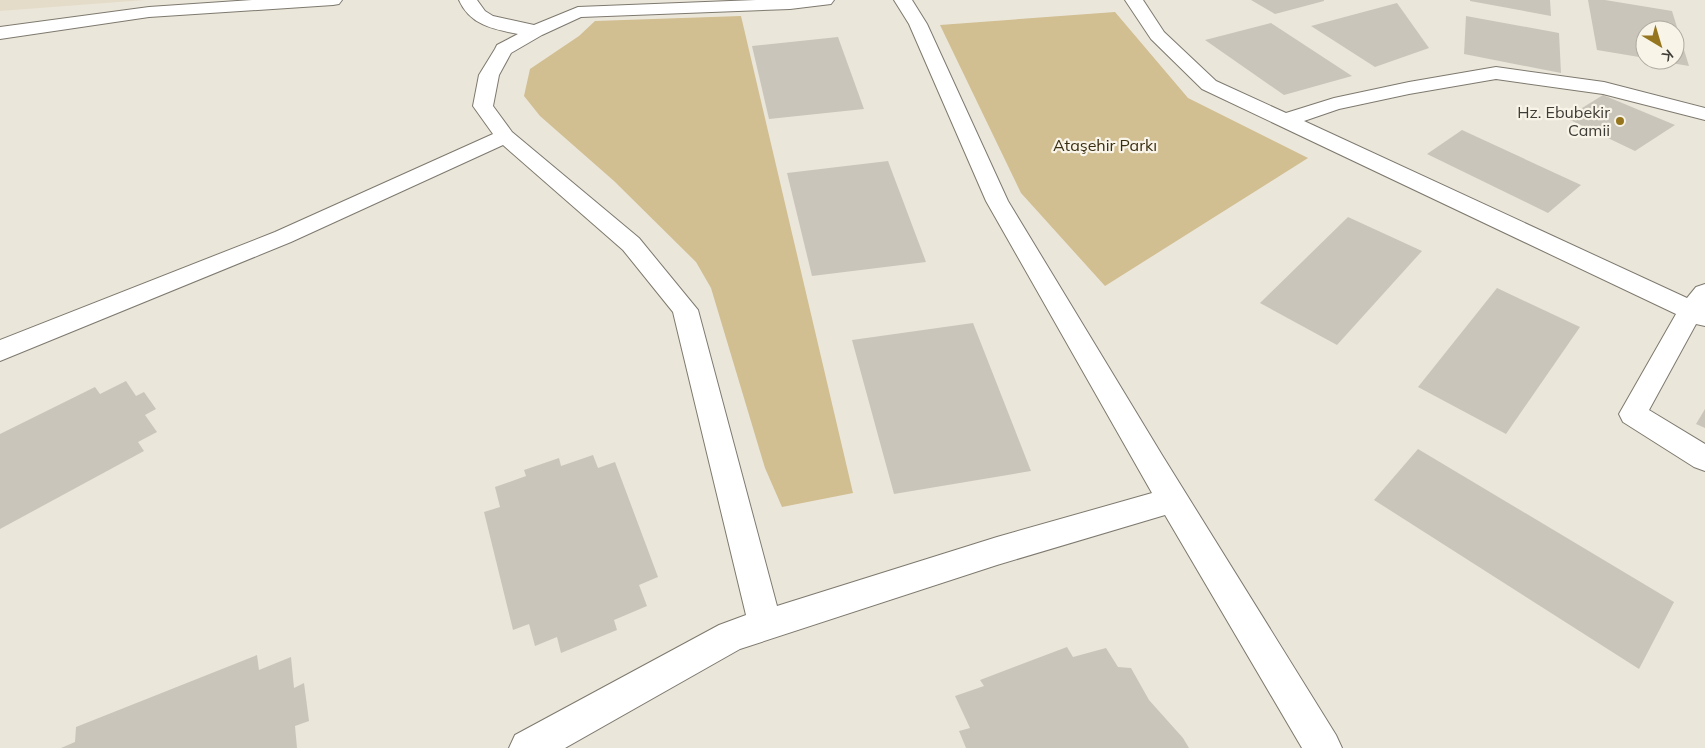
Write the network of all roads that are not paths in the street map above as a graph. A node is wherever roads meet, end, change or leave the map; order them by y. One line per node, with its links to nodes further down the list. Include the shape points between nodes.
1 (333, 0): 7 (street, via 149,12)
2 (468, 0): 6 (street, via 470,6 492,23)
3 (825, 0): 6 (street, via 578,12)
4 (903, 0): 14 (street, via 918,24 997,201)
5 (1134, 0): 9 (street, via 1164,44 1209,85)
6 (536, 31): 10 (street, via 504,49 490,76 483,106)
7 (0, 33)
8 (1705, 114): 9 (street, via 1604,88 1496,73 1334,104)
9 (1287, 120): 11 (street)
10 (505, 136): 12 (street, via 283,237); 15 (street, via 631,244 685,310)
11 (1700, 307): 13 (street, via 1633,414)
12 (0, 351)
13 (1705, 459)
14 (1173, 500): 15 (street, via 997,551); 17 (street)
15 (765, 625): 16 (street, via 731,636)
16 (528, 748)
17 (1323, 748)

